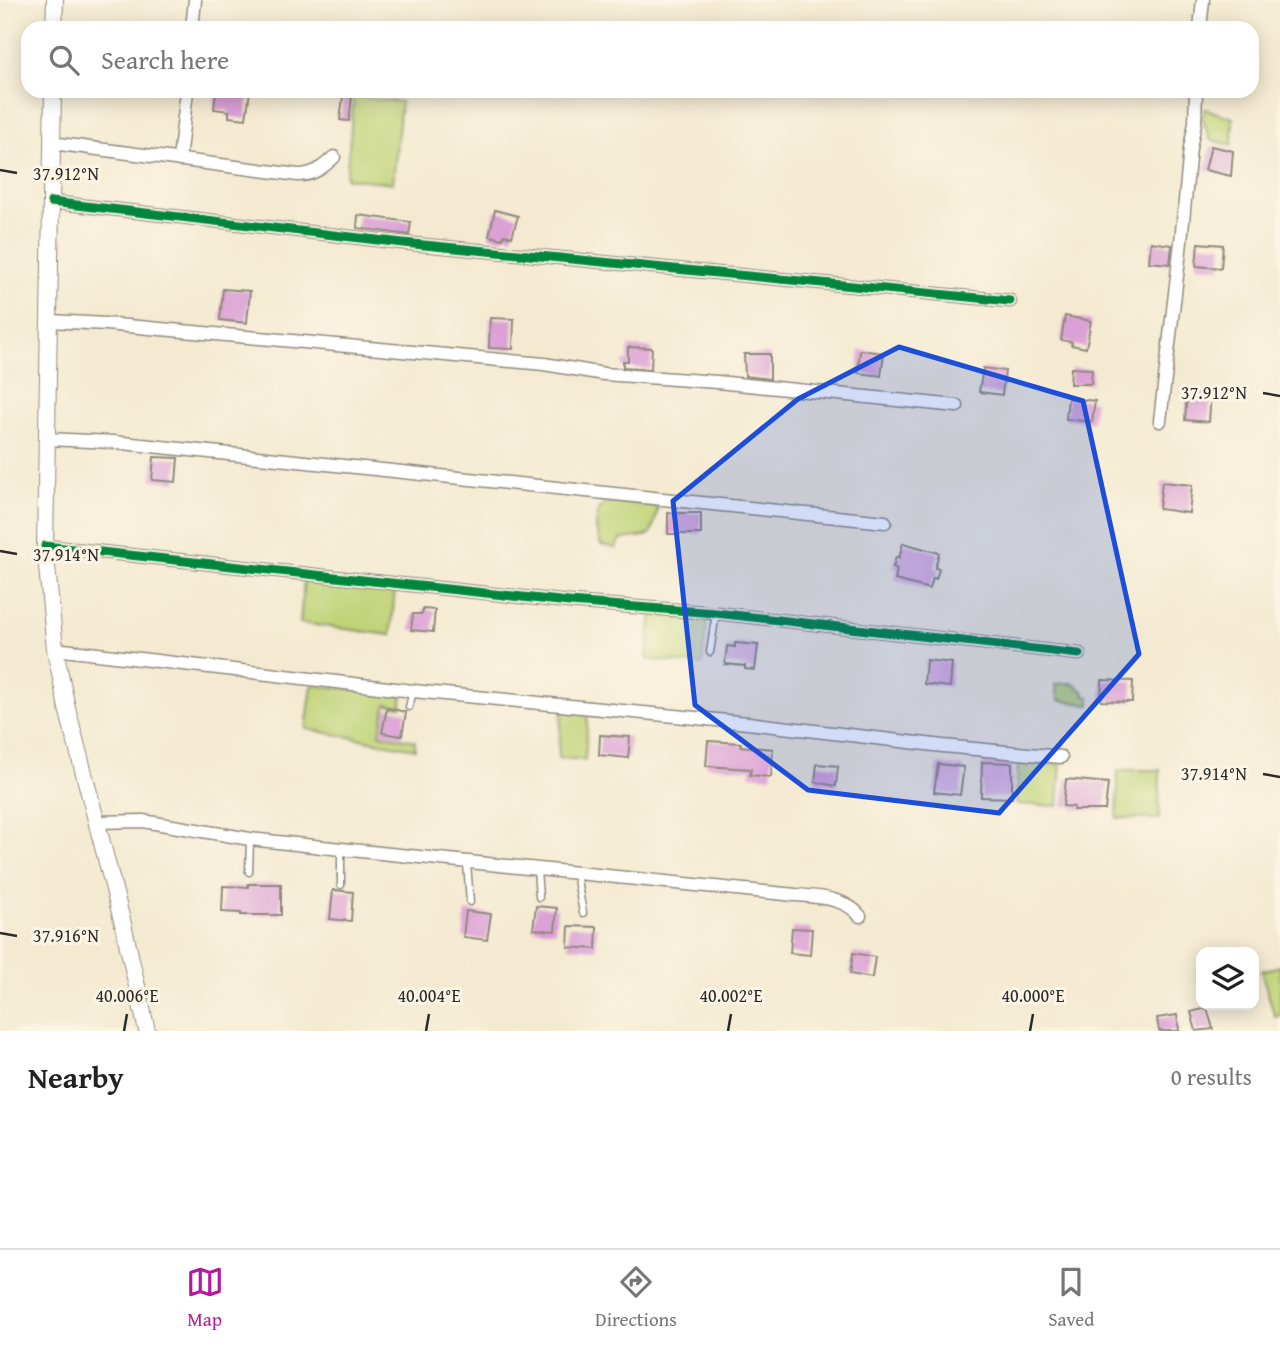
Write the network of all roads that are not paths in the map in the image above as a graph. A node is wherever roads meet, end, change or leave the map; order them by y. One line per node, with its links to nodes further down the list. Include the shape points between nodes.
1 (55, 0): 4 (street)
2 (195, 0): 5 (street)
3 (1203, 0): 6 (street)
4 (54, 21)
5 (193, 21)
6 (1201, 21)
7 (53, 98): 10 (street)
8 (186, 98): 12 (street)
9 (1196, 98): 17 (street)
10 (52, 144): 12 (street); 13 (street)
11 (334, 157): 12 (street, via 309,175)
12 (179, 160)
13 (51, 202): 14 (street, via 403,243); 15 (street)
14 (1010, 301)
15 (50, 321): 16 (street); 18 (street)
16 (957, 406)
17 (1160, 421)
18 (46, 439): 19 (street, via 113,442); 20 (street)
19 (885, 522)
20 (45, 546): 21 (street, via 569,602); 22 (street)
21 (716, 613): 23 (lane); 24 (street)
22 (55, 649): 25 (street); 28 (street)
23 (710, 652)
24 (1079, 654)
25 (413, 691): 26 (lane); 27 (street)
26 (409, 707)
27 (1061, 757)
28 (97, 822): 29 (street, via 143,821); 40 (street)
29 (250, 838): 30 (street); 33 (lane)
30 (341, 849): 31 (street); 35 (lane)
31 (467, 863): 32 (street); 37 (lane)
32 (537, 870): 34 (street); 36 (lane)
33 (249, 872)
34 (576, 874): 38 (lane); 39 (street, via 822,899 853,907)
35 (341, 886)
36 (540, 897)
37 (470, 902)
38 (583, 913)
39 (860, 916)
40 (147, 1031)

